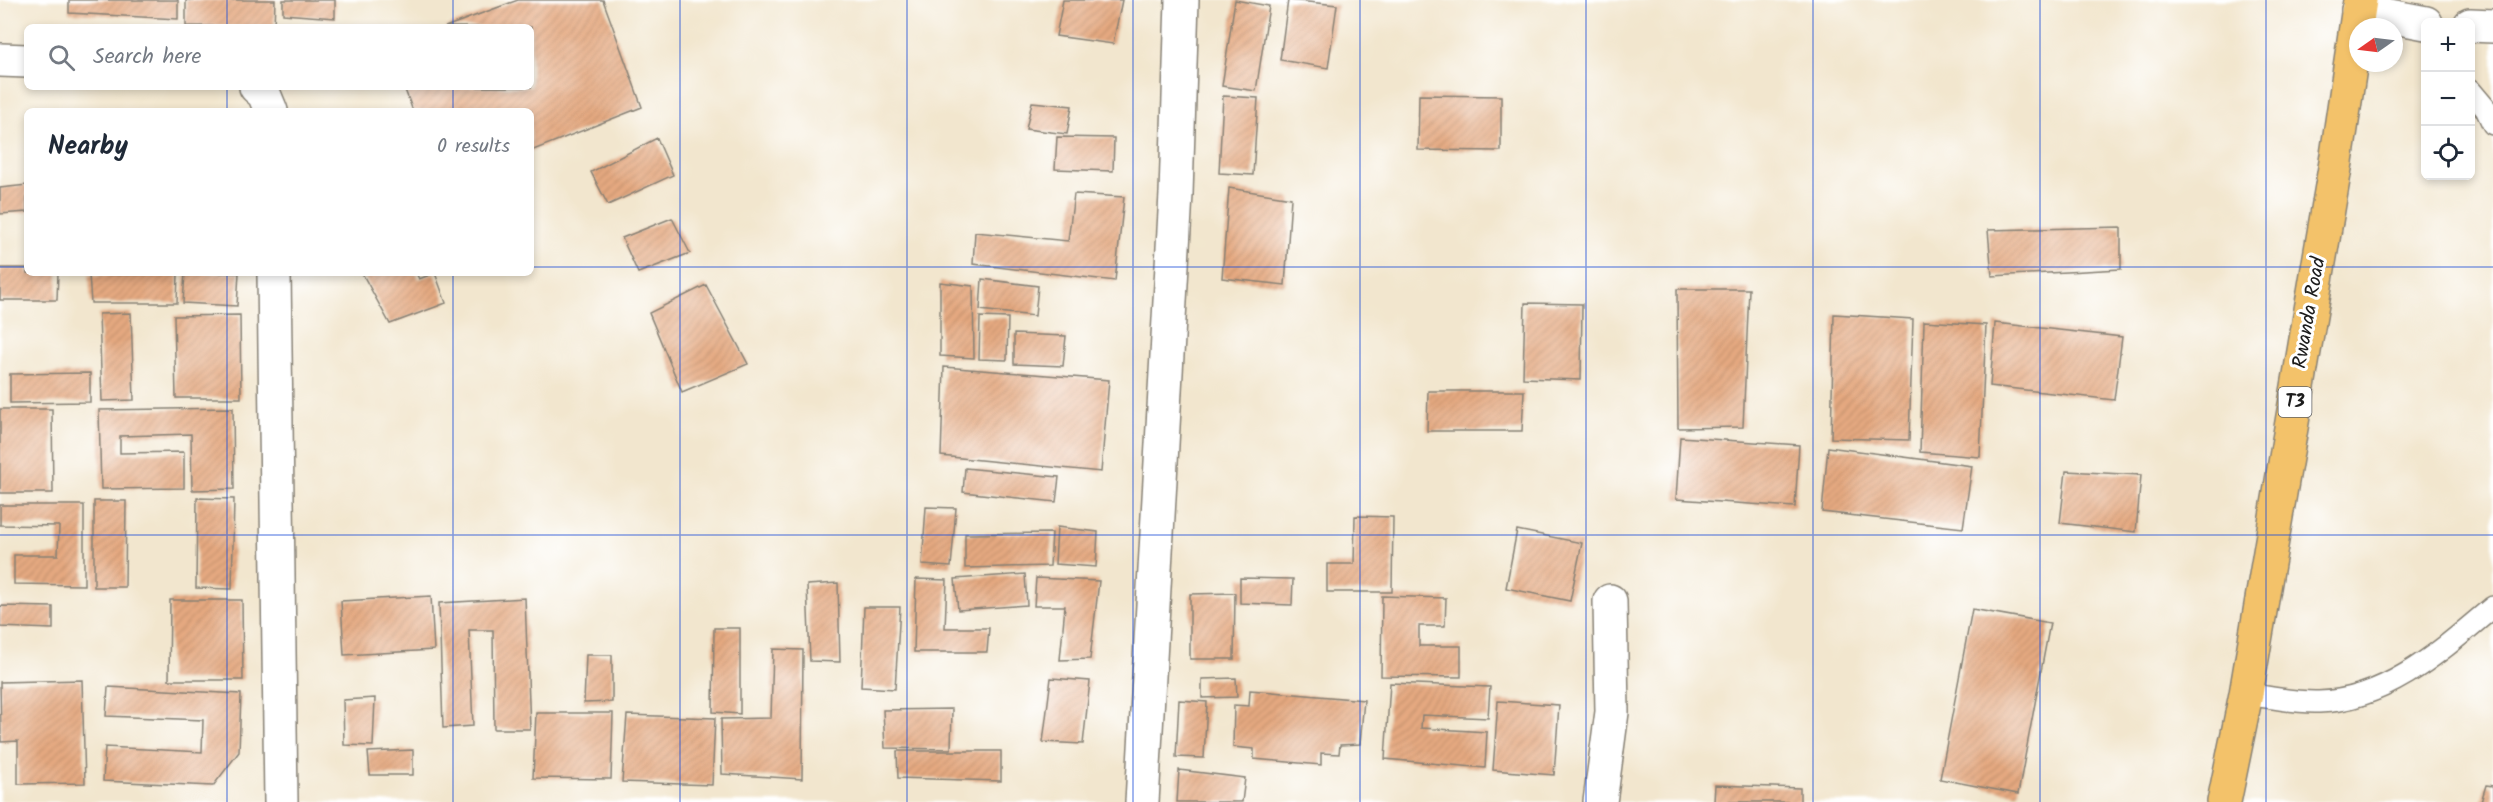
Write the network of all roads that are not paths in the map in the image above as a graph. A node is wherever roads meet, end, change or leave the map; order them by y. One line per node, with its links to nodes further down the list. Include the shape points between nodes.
1 (1182, 0): 17 (street, via 1176,194)
2 (2359, 5): 3 (street); 15 (highway, Rwanda Road / T3)
3 (2421, 25)
4 (2475, 25): 5 (street)
5 (2493, 26)
6 (0, 60): 7 (street)
7 (24, 62)
8 (259, 90): 10 (street)
9 (2475, 96): 11 (lane)
10 (270, 108)
11 (2493, 124)
12 (274, 276): 16 (street)
13 (1610, 601): 18 (street, via 1612,712)
14 (2493, 607): 15 (lane, via 2408,672 2365,694 2319,702)
15 (2246, 694): 19 (highway, Rwanda Road / T3)
16 (281, 802)
17 (1142, 802)
18 (1600, 802)
19 (2224, 802)

